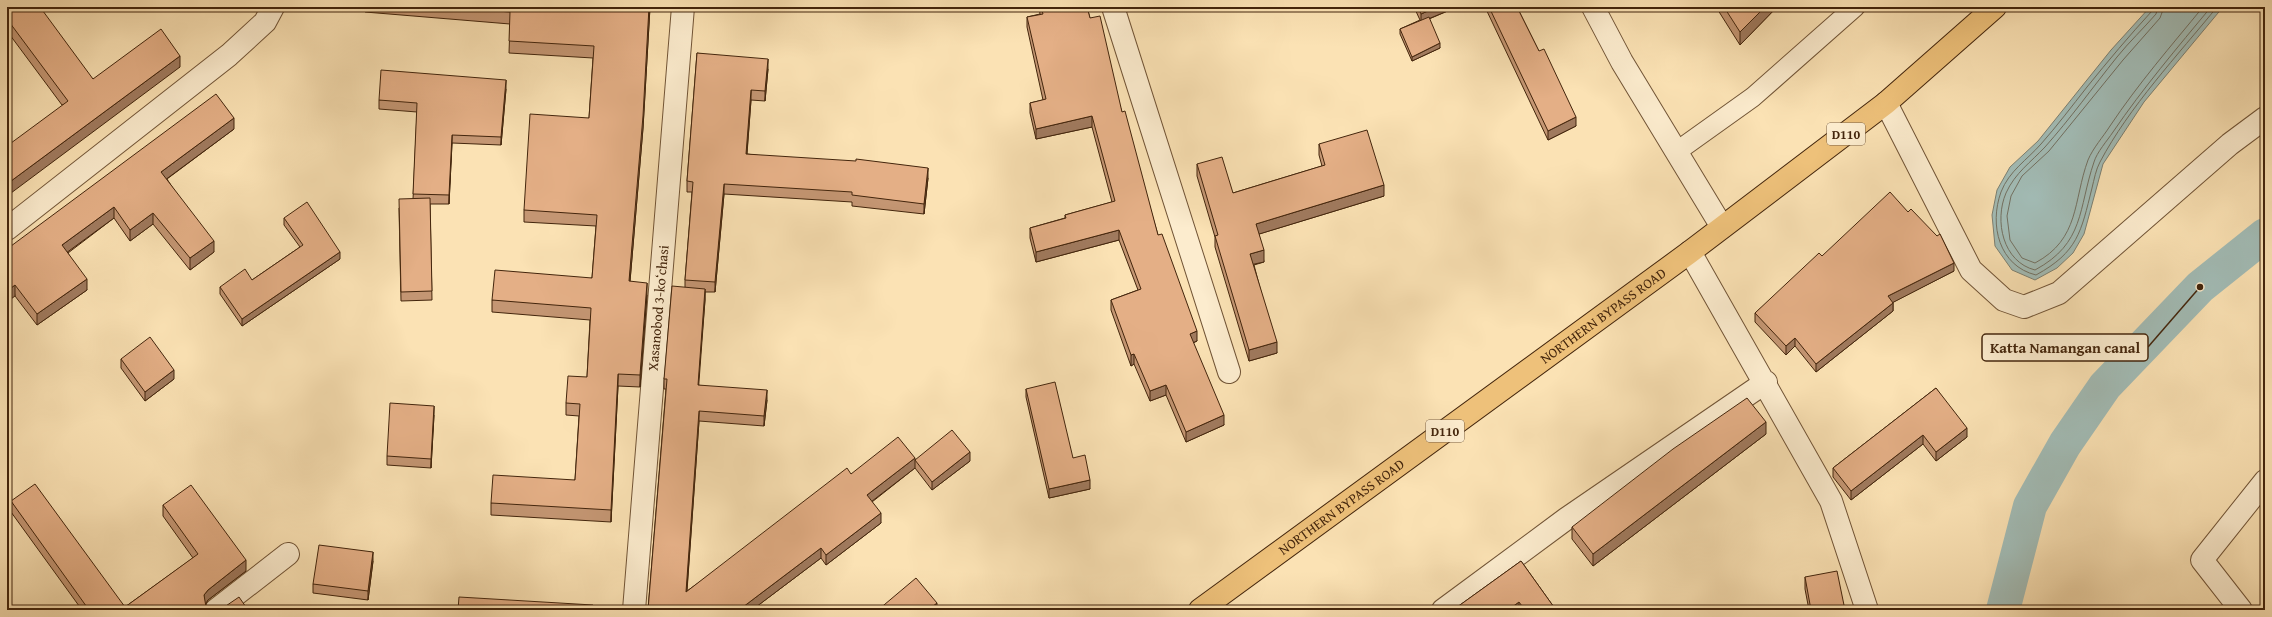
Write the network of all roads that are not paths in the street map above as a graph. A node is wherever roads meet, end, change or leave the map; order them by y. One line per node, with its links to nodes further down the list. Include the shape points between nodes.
1 (273, 7): 11 (street, via 265,22 229,55)
2 (683, 7): 18 (street, Xasanobod 3-koʻchasi)
3 (1113, 7): 13 (street)
4 (1593, 7): 9 (street, via 1622,62)
5 (1855, 7): 9 (lane, via 1753,97)
6 (1995, 7): 7 (main road, NORTHERN BYPASS ROAD / D110)
7 (1886, 103): 8 (street, via 1971,270 2004,300 2024,307 2059,292 2230,144); 10 (main road, NORTHERN BYPASS ROAD / D110)
8 (2265, 118)
9 (1676, 152): 10 (street)
10 (1722, 227): 12 (main road, NORTHERN BYPASS ROAD / D110)
11 (7, 229)
12 (1690, 252): 14 (street); 19 (main road, NORTHERN BYPASS ROAD / D110)
13 (1229, 372)
14 (1766, 382): 20 (street, via 1566,519); 21 (street, via 1831,502)
15 (2265, 482): 22 (street, via 2202,560)
16 (288, 554): 17 (street)
17 (216, 610)
18 (634, 610)
19 (1200, 610)
20 (1443, 610)
21 (1868, 610)
22 (2241, 610)

